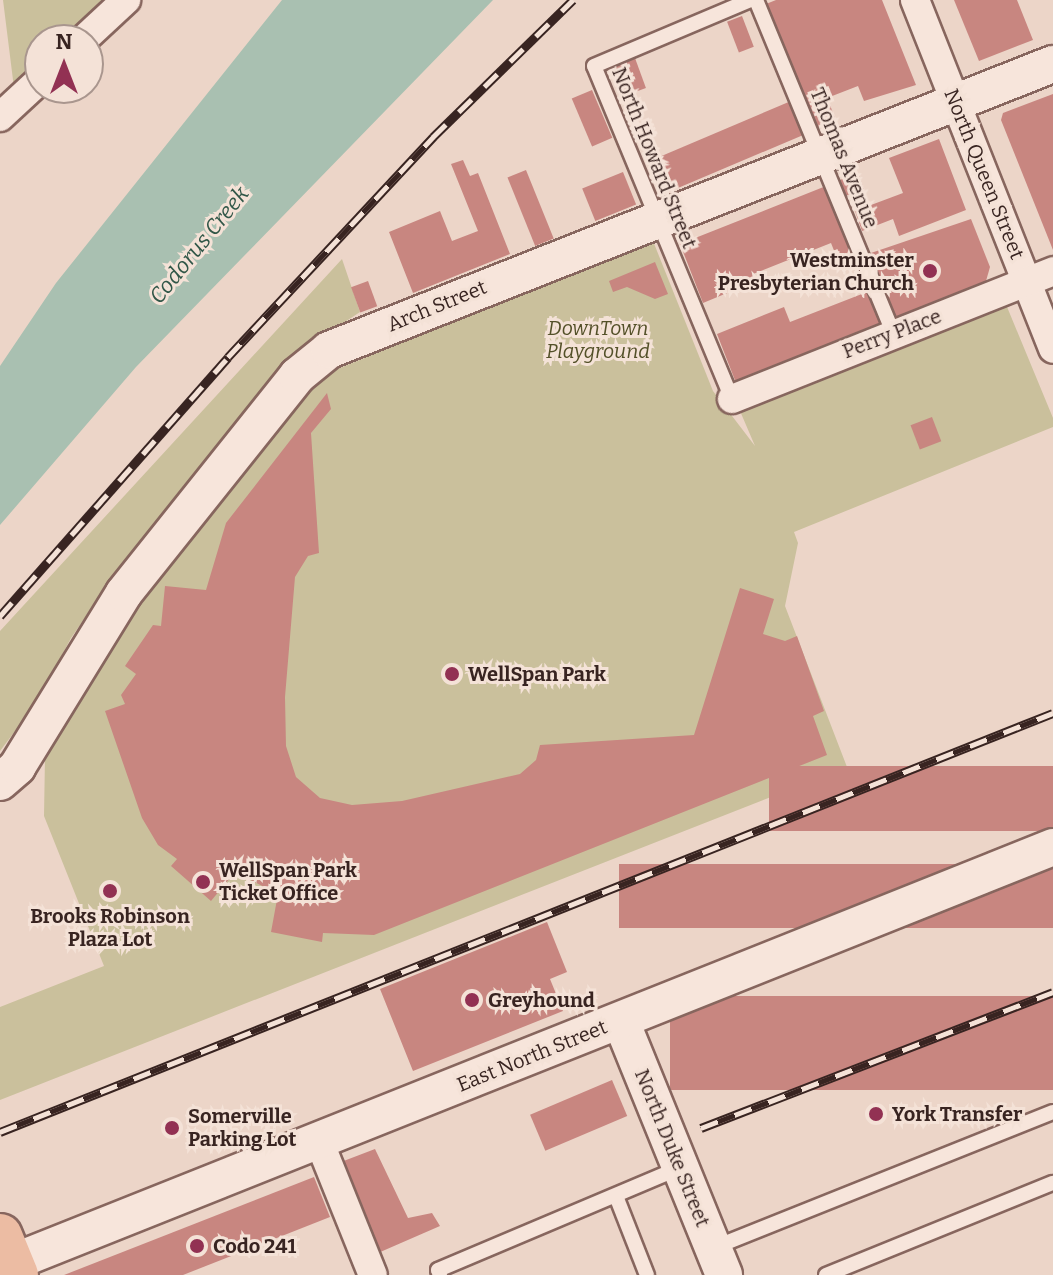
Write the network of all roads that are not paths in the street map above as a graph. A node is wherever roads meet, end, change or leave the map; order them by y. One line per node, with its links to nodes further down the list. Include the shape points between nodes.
1 (126, 0): 5 (street)
2 (750, 0): 11 (lane, North Howard Street, via 594,66)
3 (756, 0): 10 (lane, Thomas Avenue)
4 (915, 0): 8 (street, North Queen Street)
5 (100, 24)
6 (1053, 64): 8 (street, Arch Street)
7 (24, 95): 9 (street)
8 (956, 102): 10 (street, Arch Street); 13 (street, North Queen Street)
9 (0, 117)
10 (822, 156): 11 (street, Arch Street); 14 (lane, Thomas Avenue)
11 (656, 218): 16 (lane, North Howard Street); 17 (street, Arch Street, via 329,350 312,362 124,593 17,767)
12 (1053, 271): 13 (street, Perry Place)
13 (1027, 283): 14 (street, Perry Place); 15 (street, North Queen Street)
14 (893, 333): 16 (street, Perry Place)
15 (1053, 349)
16 (732, 399)
17 (0, 782)
18 (1053, 847): 19 (street, East North Street)
19 (621, 1021): 21 (street, East North Street); 22 (street, North Duke Street)
20 (1053, 1112): 26 (lane)
21 (319, 1141): 25 (street, East North Street); 27 (street)
22 (680, 1167): 24 (lane); 26 (street, North Duke Street)
23 (1053, 1183): 30 (lane)
24 (616, 1196): 28 (lane, via 438,1270); 29 (lane)
25 (7, 1261)
26 (718, 1261)
27 (373, 1275)
28 (440, 1275)
29 (647, 1275)
30 (826, 1275)

